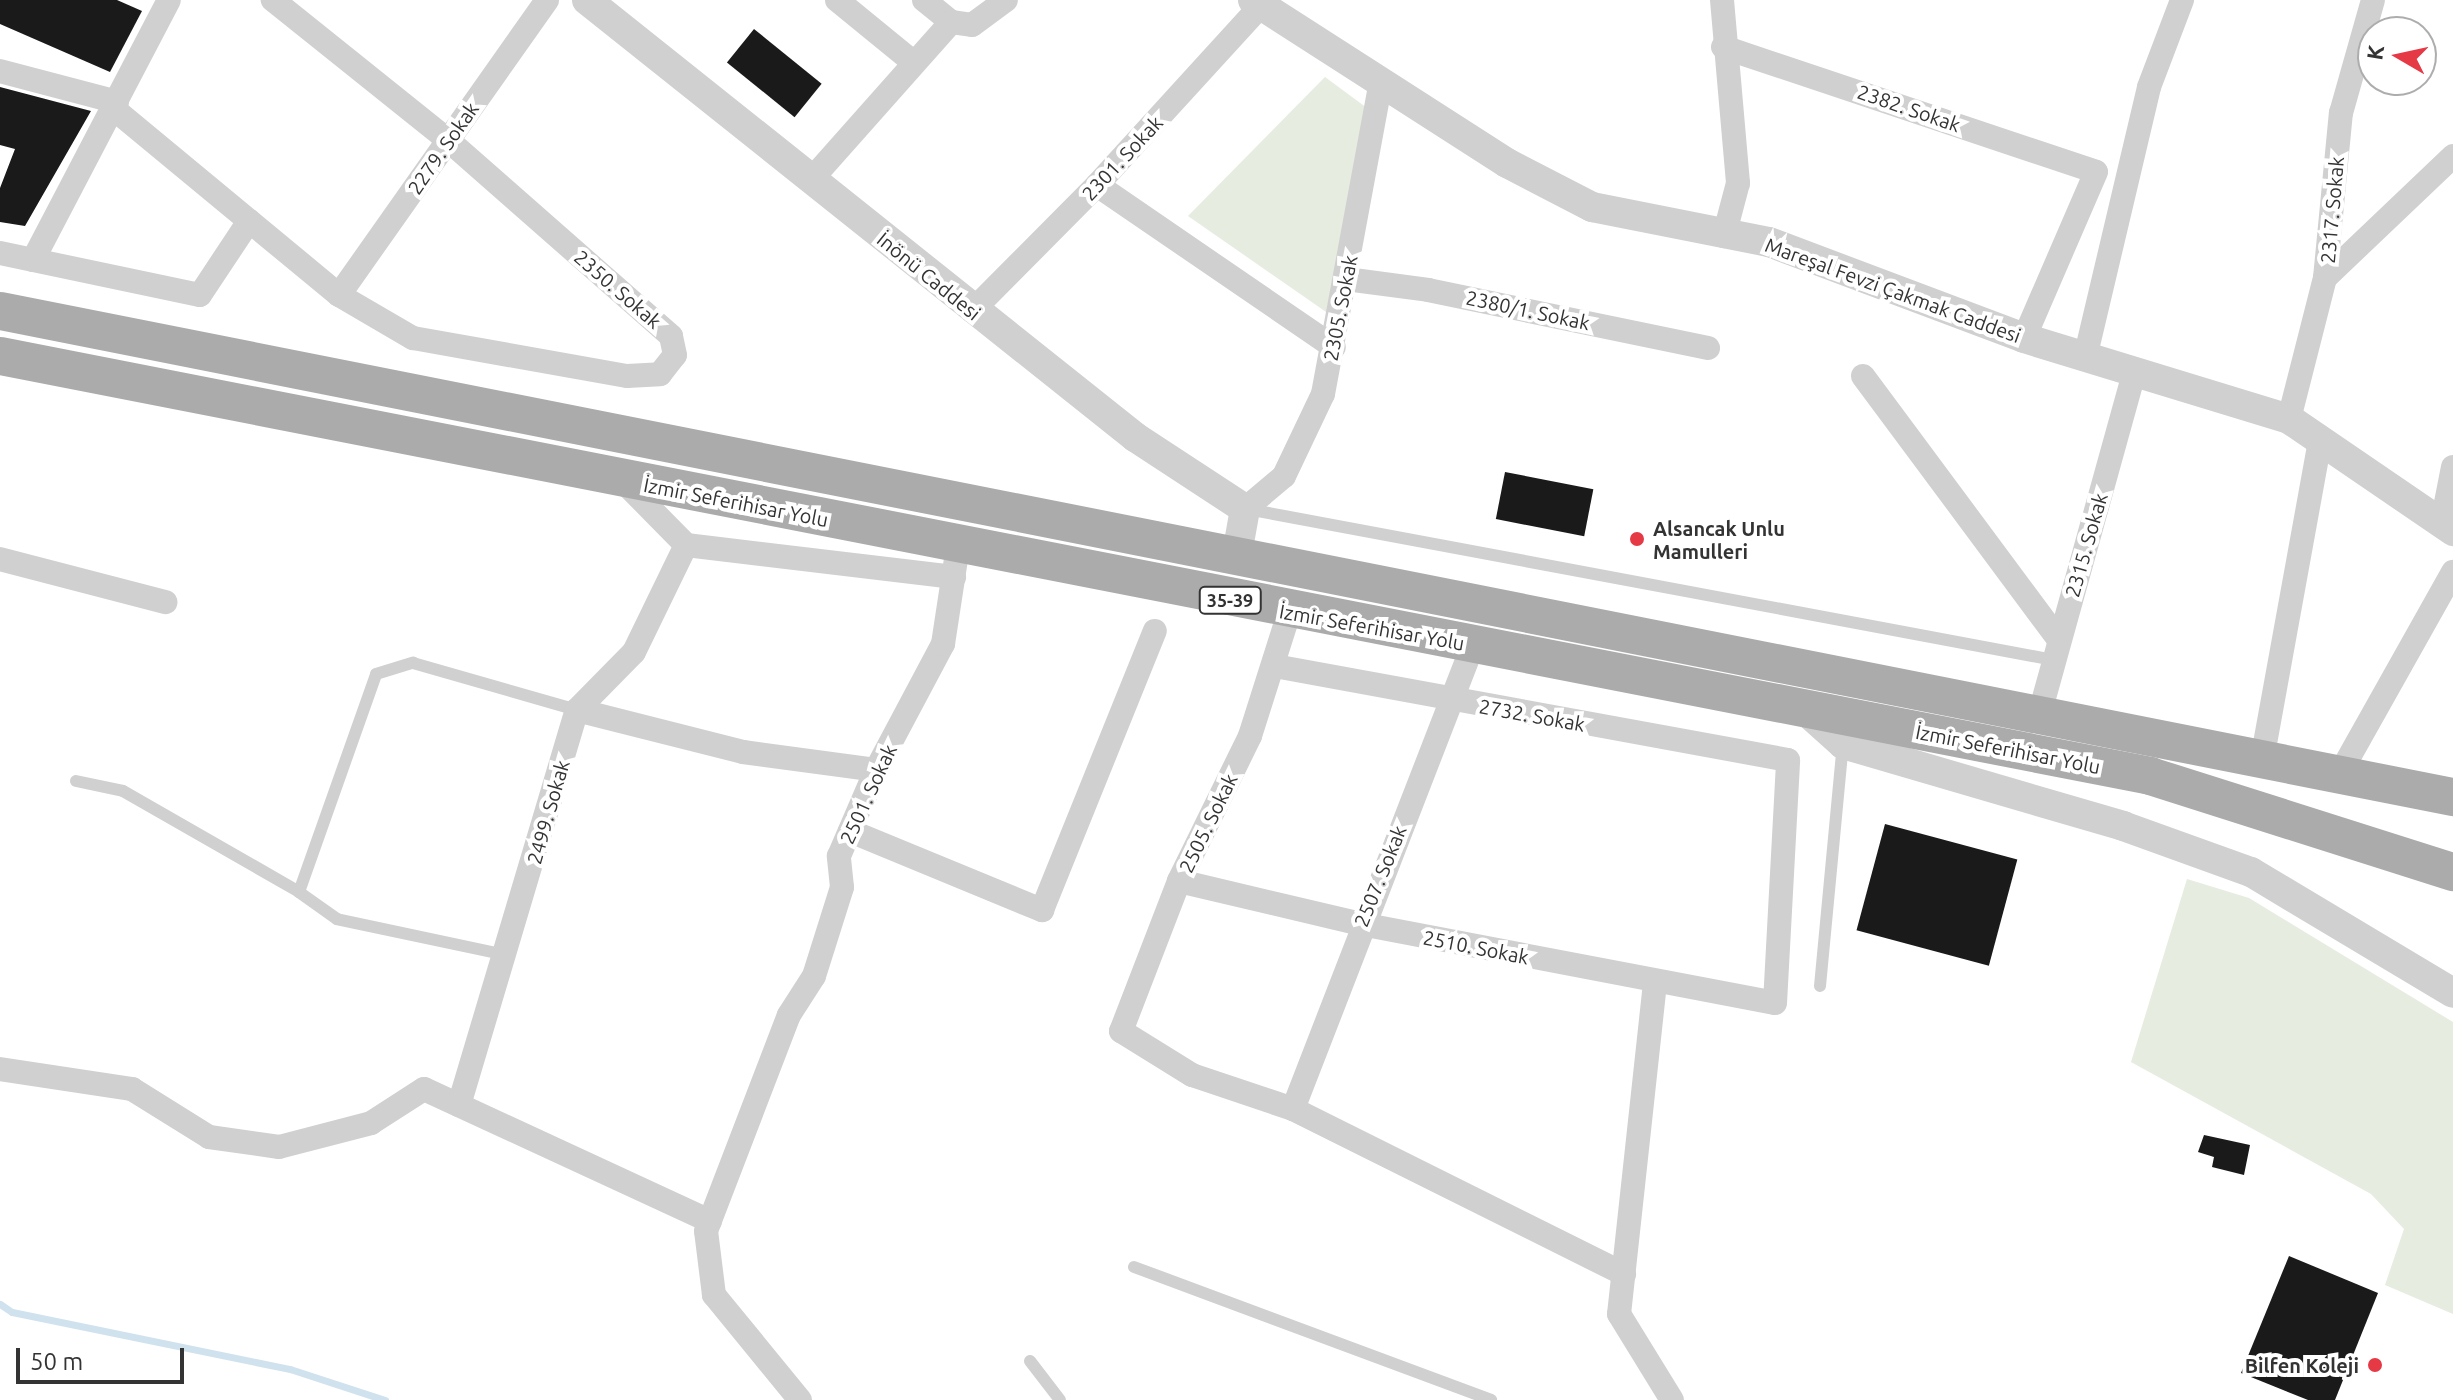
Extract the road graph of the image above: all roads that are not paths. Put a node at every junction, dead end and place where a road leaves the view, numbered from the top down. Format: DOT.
graph roads {
  1 [pos="169,0"];
  2 [pos="273,0"];
  3 [pos="547,0"];
  4 [pos="587,0"];
  5 [pos="837,0"];
  6 [pos="924,0"];
  7 [pos="1006,0"];
  8 [pos="1722,0"];
  9 [pos="2170,0"];
  10 [pos="2182,0"];
  11 [pos="2373,0"];
  12 [pos="1261,2"];
  13 [pos="951,22"];
  14 [pos="2170,31"];
  15 [pos="1723,47"];
  16 [pos="913,62"];
  17 [pos="0,71"];
  18 [pos="1381,82"];
  19 [pos="116,106"];
  20 [pos="449,141"];
  21 [pos="2453,156"];
  22 [pos="810,181"];
  23 [pos="1097,185"];
  24 [pos="249,221"];
  25 [pos="1724,236"];
  26 [pos="0,253"];
  27 [pos="33,260"];
  28 [pos="2325,278"];
  29 [pos="1346,279"];
  30 [pos="339,295"];
  31 [pos="0,311"];
  32 [pos="972,311"];
  33 [pos="2024,338"];
  34 [pos="1334,347"];
  35 [pos="1708,348"];
  36 [pos="0,356"];
  37 [pos="2085,358"];
  38 [pos="2134,374"];
  39 [pos="1863,376"];
  40 [pos="2289,419"];
  41 [pos="2320,440"];
  42 [pos="2453,467"];
  43 [pos="621,479"];
  44 [pos="1245,509"];
  45 [pos="2447,527"];
  46 [pos="686,545"];
  47 [pos="1237,554"];
  48 [pos="0,559"];
  49 [pos="956,561"];
  50 [pos="2453,572"];
  51 [pos="165,602"];
  52 [pos="1289,613"];
  53 [pos="1155,631"];
  54 [pos="1473,646"];
  55 [pos="2056,650"];
  56 [pos="1275,666"];
  57 [pos="1451,700"];
  58 [pos="1804,709"];
  59 [pos="577,710"];
  60 [pos="2039,716"];
  61 [pos="1843,744"];
  62 [pos="2262,760"];
  63 [pos="876,770"];
  64 [pos="2339,775"];
  65 [pos="76,781"];
  66 [pos="2453,797"];
  67 [pos="850,831"];
  68 [pos="2453,872"];
  69 [pos="1179,881"];
  70 [pos="299,892"];
  71 [pos="1361,924"];
  72 [pos="506,955"];
  73 [pos="1655,983"];
  74 [pos="1820,986"];
  75 [pos="2453,993"];
  76 [pos="1775,1003"];
  77 [pos="0,1069"];
  78 [pos="459,1105"];
  79 [pos="1293,1109"];
  80 [pos="710,1221"];
  81 [pos="1134,1267"];
  82 [pos="1624,1274"];
  83 [pos="1030,1361"];
  84 [pos="800,1400"];
  85 [pos="1060,1400"];
  86 [pos="1491,1400"];
  87 [pos="1672,1400"];
  1 -- 19 [label="street"];
  2 -- 20 [label="street, 2350. Sokak"];
  3 -- 20 [label="street, 2279. Sokak"];
  4 -- 22 [label="street, İnönü Caddesi"];
  5 -- 16 [label="street"];
  6 -- 13 [label="street"];
  7 -- 13 [label="street"];
  8 -- 15 [label="street"];
  9 -- 14 [label="street"];
  10 -- 14 [label="street"];
  11 -- 28 [label="street, 2317. Sokak"];
  12 -- 18 [label="street, Mareşal Fevzi Çakmak Caddesi"];
  12 -- 23 [label="street, 2301. Sokak"];
  13 -- 16 [label="street"];
  14 -- 37 [label="street"];
  15 -- 25 [label="street"];
  15 -- 33 [label="street, 2382. Sokak"];
  16 -- 22 [label="street"];
  17 -- 19 [label="street"];
  18 -- 25 [label="street, Mareşal Fevzi Çakmak Caddesi"];
  18 -- 29 [label="street, 2305. Sokak"];
  19 -- 24 [label="street"];
  19 -- 27 [label="street"];
  20 -- 30 [label="street, 2279. Sokak"];
  20 -- 30 [label="street, 2350. Sokak"];
  21 -- 28 [label="street"];
  22 -- 32 [label="street, İnönü Caddesi"];
  23 -- 32 [label="street, 2301. Sokak"];
  23 -- 34 [label="street"];
  24 -- 27 [label="street"];
  24 -- 30 [label="street"];
  25 -- 33 [label="street, Mareşal Fevzi Çakmak Caddesi"];
  26 -- 27 [label="street"];
  28 -- 40 [label="street, 2317. Sokak"];
  29 -- 34 [label="street, 2305. Sokak"];
  29 -- 35 [label="street, 2380/1. Sokak"];
  31 -- 47 [label="main road, İzmir Seferihisar Yolu / 35-39"];
  32 -- 44 [label="street, İnönü Caddesi"];
  33 -- 37 [label="street, Mareşal Fevzi Çakmak Caddesi"];
  34 -- 44 [label="street, 2305. Sokak"];
  36 -- 43 [label="main road, İzmir Seferihisar Yolu / 35-39"];
  37 -- 38 [label="street, Mareşal Fevzi Çakmak Caddesi"];
  38 -- 40 [label="street, Mareşal Fevzi Çakmak Caddesi"];
  38 -- 55 [label="street, 2315. Sokak"];
  39 -- 55 [label="street"];
  40 -- 41 [label="street, Mareşal Fevzi Çakmak Caddesi"];
  41 -- 45 [label="street, Mareşal Fevzi Çakmak Caddesi"];
  41 -- 62 [label="street"];
  42 -- 45 [label="street"];
  43 -- 46 [label="street"];
  43 -- 49 [label="main road, İzmir Seferihisar Yolu / 35-39"];
  44 -- 47 [label="street"];
  44 -- 55 [label="lane"];
  46 -- 49 [label="street"];
  46 -- 59 [label="street, 2499. Sokak"];
  47 -- 60 [label="main road, İzmir Seferihisar Yolu / 35-39"];
  48 -- 51 [label="street"];
  49 -- 52 [label="main road, İzmir Seferihisar Yolu / 35-39"];
  49 -- 63 [label="street, 2501. Sokak"];
  50 -- 64 [label="street"];
  52 -- 54 [label="main road, İzmir Seferihisar Yolu / 35-39"];
  52 -- 56 [label="street, 2505. Sokak"];
  53 -- 67 [label="street"];
  54 -- 57 [label="street, 2507. Sokak"];
  54 -- 58 [label="main road, İzmir Seferihisar Yolu / 35-39"];
  55 -- 60 [label="street, 2315. Sokak"];
  56 -- 57 [label="street, 2732. Sokak"];
  56 -- 69 [label="street, 2505. Sokak"];
  57 -- 71 [label="street, 2507. Sokak"];
  57 -- 76 [label="street, 2732. Sokak"];
  58 -- 61 [label="street"];
  58 -- 68 [label="main road, İzmir Seferihisar Yolu / 35-39"];
  59 -- 63 [label="street"];
  59 -- 70 [label="lane"];
  59 -- 72 [label="street, 2499. Sokak"];
  60 -- 62 [label="main road, İzmir Seferihisar Yolu / 35-39"];
  61 -- 74 [label="lane"];
  61 -- 75 [label="street"];
  62 -- 64 [label="main road, İzmir Seferihisar Yolu / 35-39"];
  63 -- 67 [label="street, 2501. Sokak"];
  64 -- 66 [label="main road, İzmir Seferihisar Yolu / 35-39"];
  65 -- 70 [label="lane"];
  67 -- 80 [label="street, 2501. Sokak"];
  69 -- 71 [label="street, 2510. Sokak"];
  69 -- 79 [label="street, 2505. Sokak"];
  70 -- 72 [label="lane"];
  71 -- 73 [label="street, 2510. Sokak"];
  71 -- 79 [label="street, 2507. Sokak"];
  72 -- 78 [label="street, 2499. Sokak"];
  73 -- 76 [label="street, 2510. Sokak"];
  73 -- 82 [label="street"];
  77 -- 78 [label="street"];
  78 -- 80 [label="street"];
  79 -- 82 [label="street"];
  80 -- 84 [label="street"];
  81 -- 86 [label="lane"];
  82 -- 87 [label="street"];
  83 -- 85 [label="lane"];
}
